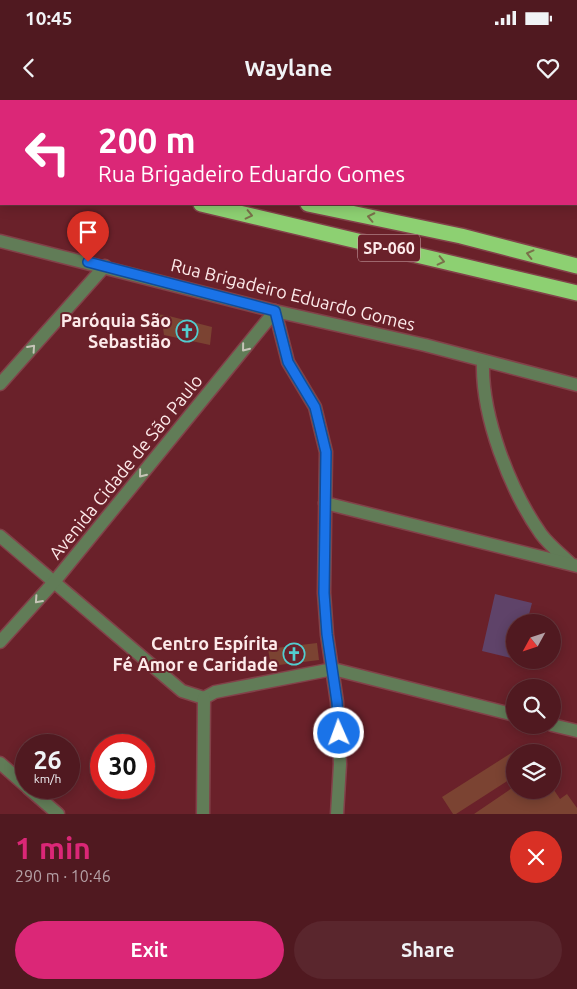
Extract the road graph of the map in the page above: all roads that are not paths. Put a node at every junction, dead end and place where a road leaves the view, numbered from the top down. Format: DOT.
graph roads {
  1 [pos="205,205"];
  2 [pos="313,205"];
  3 [pos="0,240"];
  4 [pos="105,266"];
  5 [pos="577,266"];
  6 [pos="577,293"];
  7 [pos="275,311"];
  8 [pos="483,361"];
  9 [pos="0,384"];
  10 [pos="577,385"];
  11 [pos="325,502"];
  12 [pos="0,536"];
  13 [pos="575,566"];
  14 [pos="54,582"];
  15 [pos="0,642"];
  16 [pos="333,669"];
  17 [pos="204,698"];
  18 [pos="506,713"];
  19 [pos="561,727"];
  20 [pos="577,731"];
  21 [pos="0,763"];
  22 [pos="15,776"];
  23 [pos="41,799"];
  24 [pos="58,814"];
  25 [pos="203,814"];
  26 [pos="337,814"];
  1 -- 6 [label="highway, SP-060, one-way"];
  5 -- 2 [label="highway, SP-060, one-way"];
  3 -- 4 [label="street, Rua Brigadeiro Eduardo Gomes"];
  4 -- 7 [label="street, Rua Brigadeiro Eduardo Gomes"];
  9 -- 4 [label="street, one-way"];
  7 -- 8 [label="street, Rua Brigadeiro Eduardo Gomes"];
  7 -- 11 [label="street"];
  7 -- 14 [label="street, Avenida Cidade de São Paulo, one-way"];
  8 -- 10 [label="street, Rua Brigadeiro Eduardo Gomes"];
  8 -- 13 [label="street"];
  11 -- 13 [label="street"];
  11 -- 16 [label="street"];
  12 -- 14 [label="street"];
  14 -- 15 [label="street, Avenida Cidade de São Paulo, one-way"];
  14 -- 17 [label="street"];
  16 -- 17 [label="street"];
  16 -- 18 [label="street"];
  16 -- 26 [label="street"];
  17 -- 25 [label="street"];
  19 -- 20 [label="street"];
  21 -- 22 [label="street"];
  23 -- 24 [label="street"];
}
